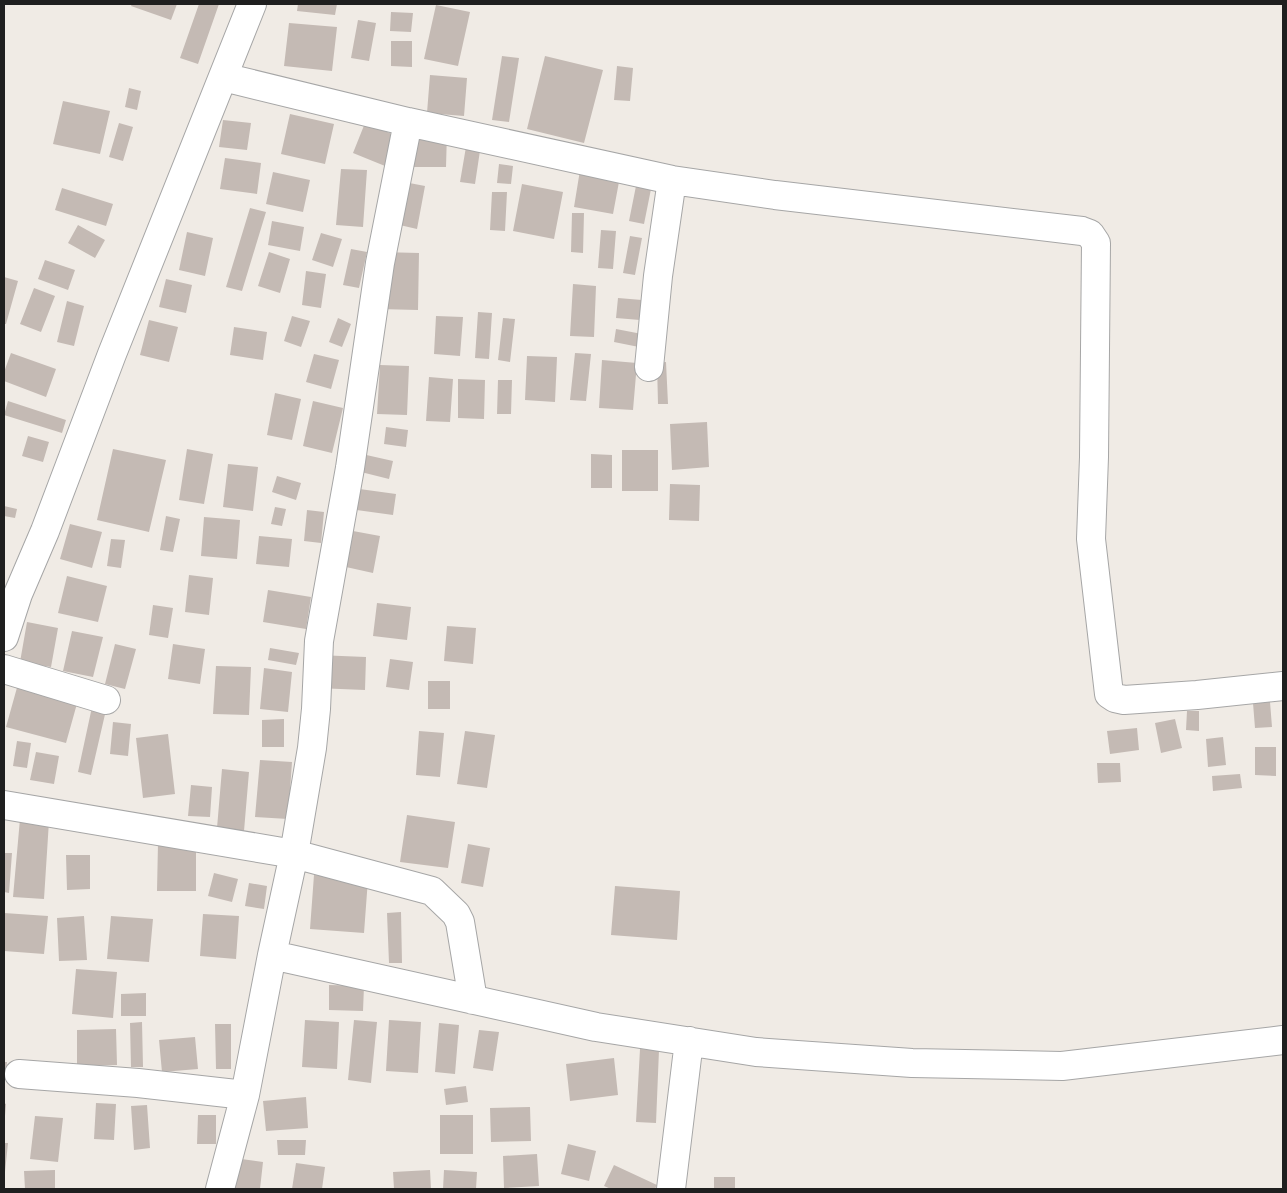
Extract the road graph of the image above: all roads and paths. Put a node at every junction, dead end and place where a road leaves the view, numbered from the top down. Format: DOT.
graph roads {
  1 [pos="252,4"];
  2 [pos="223,77"];
  3 [pos="408,122"];
  4 [pos="672,180"];
  5 [pos="649,367"];
  6 [pos="4,637"];
  7 [pos="4,669"];
  8 [pos="1283,686"];
  9 [pos="106,700"];
  10 [pos="4,805"];
  11 [pos="294,854"];
  12 [pos="272,955"];
  13 [pos="473,1000"];
  14 [pos="689,1040"];
  15 [pos="1283,1040"];
  16 [pos="19,1074"];
  17 [pos="245,1095"];
  18 [pos="220,1189"];
  19 [pos="671,1189"];
  1 -- 2 [label="street"];
  2 -- 3 [label="street"];
  2 -- 6 [label="street"];
  3 -- 4 [label="street"];
  3 -- 11 [label="street"];
  4 -- 5 [label="street"];
  4 -- 8 [label="street"];
  7 -- 9 [label="street"];
  10 -- 11 [label="street"];
  11 -- 12 [label="street"];
  11 -- 13 [label="street"];
  12 -- 13 [label="street"];
  12 -- 17 [label="street"];
  13 -- 14 [label="street"];
  14 -- 15 [label="street"];
  14 -- 19 [label="street"];
  16 -- 17 [label="street"];
  17 -- 18 [label="street"];
}
